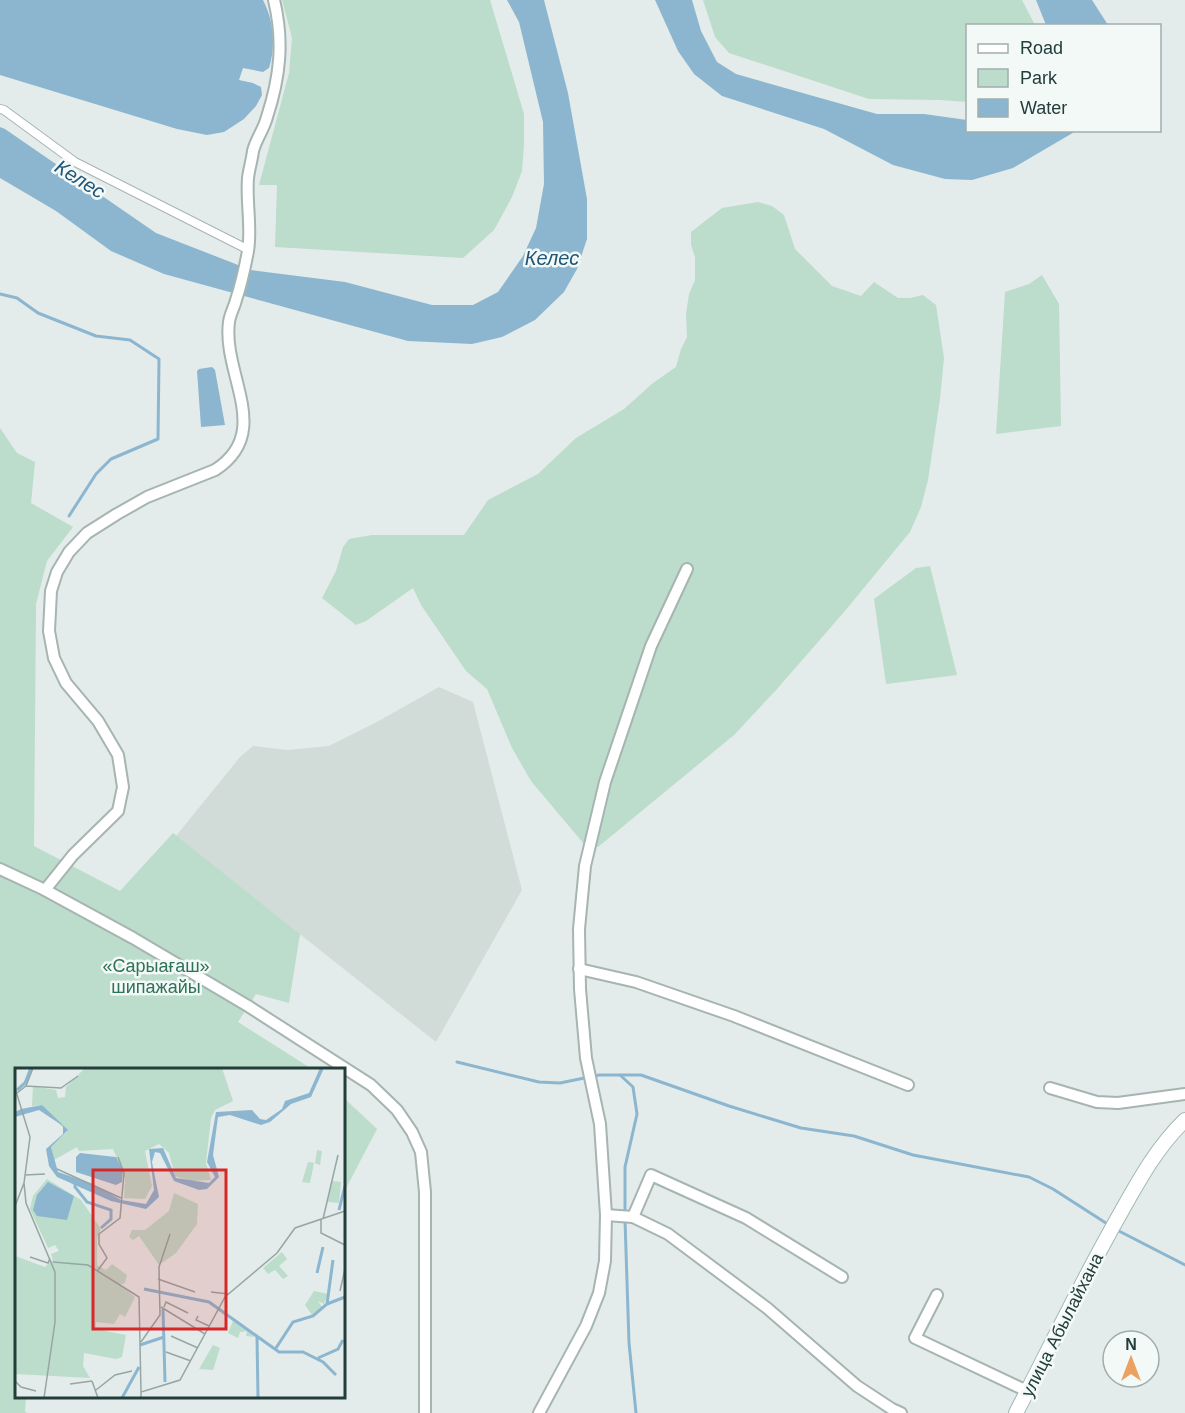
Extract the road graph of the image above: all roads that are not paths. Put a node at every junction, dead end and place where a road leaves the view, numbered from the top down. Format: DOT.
graph roads {
  1 [pos="274,0"];
  2 [pos="0,109"];
  3 [pos="249,250"];
  4 [pos="687,569"];
  5 [pos="0,869"];
  6 [pos="45,890"];
  7 [pos="579,969"];
  8 [pos="908,1085"];
  9 [pos="1050,1088"];
  10 [pos="1185,1094"];
  11 [pos="1185,1120"];
  12 [pos="606,1215"];
  13 [pos="633,1217"];
  14 [pos="842,1277"];
  15 [pos="937,1295"];
  16 [pos="1027,1391"];
  17 [pos="425,1413"];
  18 [pos="538,1413"];
  19 [pos="901,1413"];
  20 [pos="1016,1413"];
  1 -- 3 [label="street"];
  2 -- 3 [label="street"];
  3 -- 6 [label="street"];
  4 -- 7 [label="street"];
  5 -- 6 [label="street"];
  6 -- 17 [label="street"];
  7 -- 8 [label="street"];
  7 -- 12 [label="street"];
  9 -- 10 [label="street"];
  11 -- 16 [label="main road, улица Абылайхана"];
  12 -- 13 [label="street"];
  12 -- 18 [label="street"];
  13 -- 14 [label="street"];
  13 -- 19 [label="street"];
  15 -- 16 [label="street"];
  16 -- 20 [label="main road, улица Абылайхана"];
}
